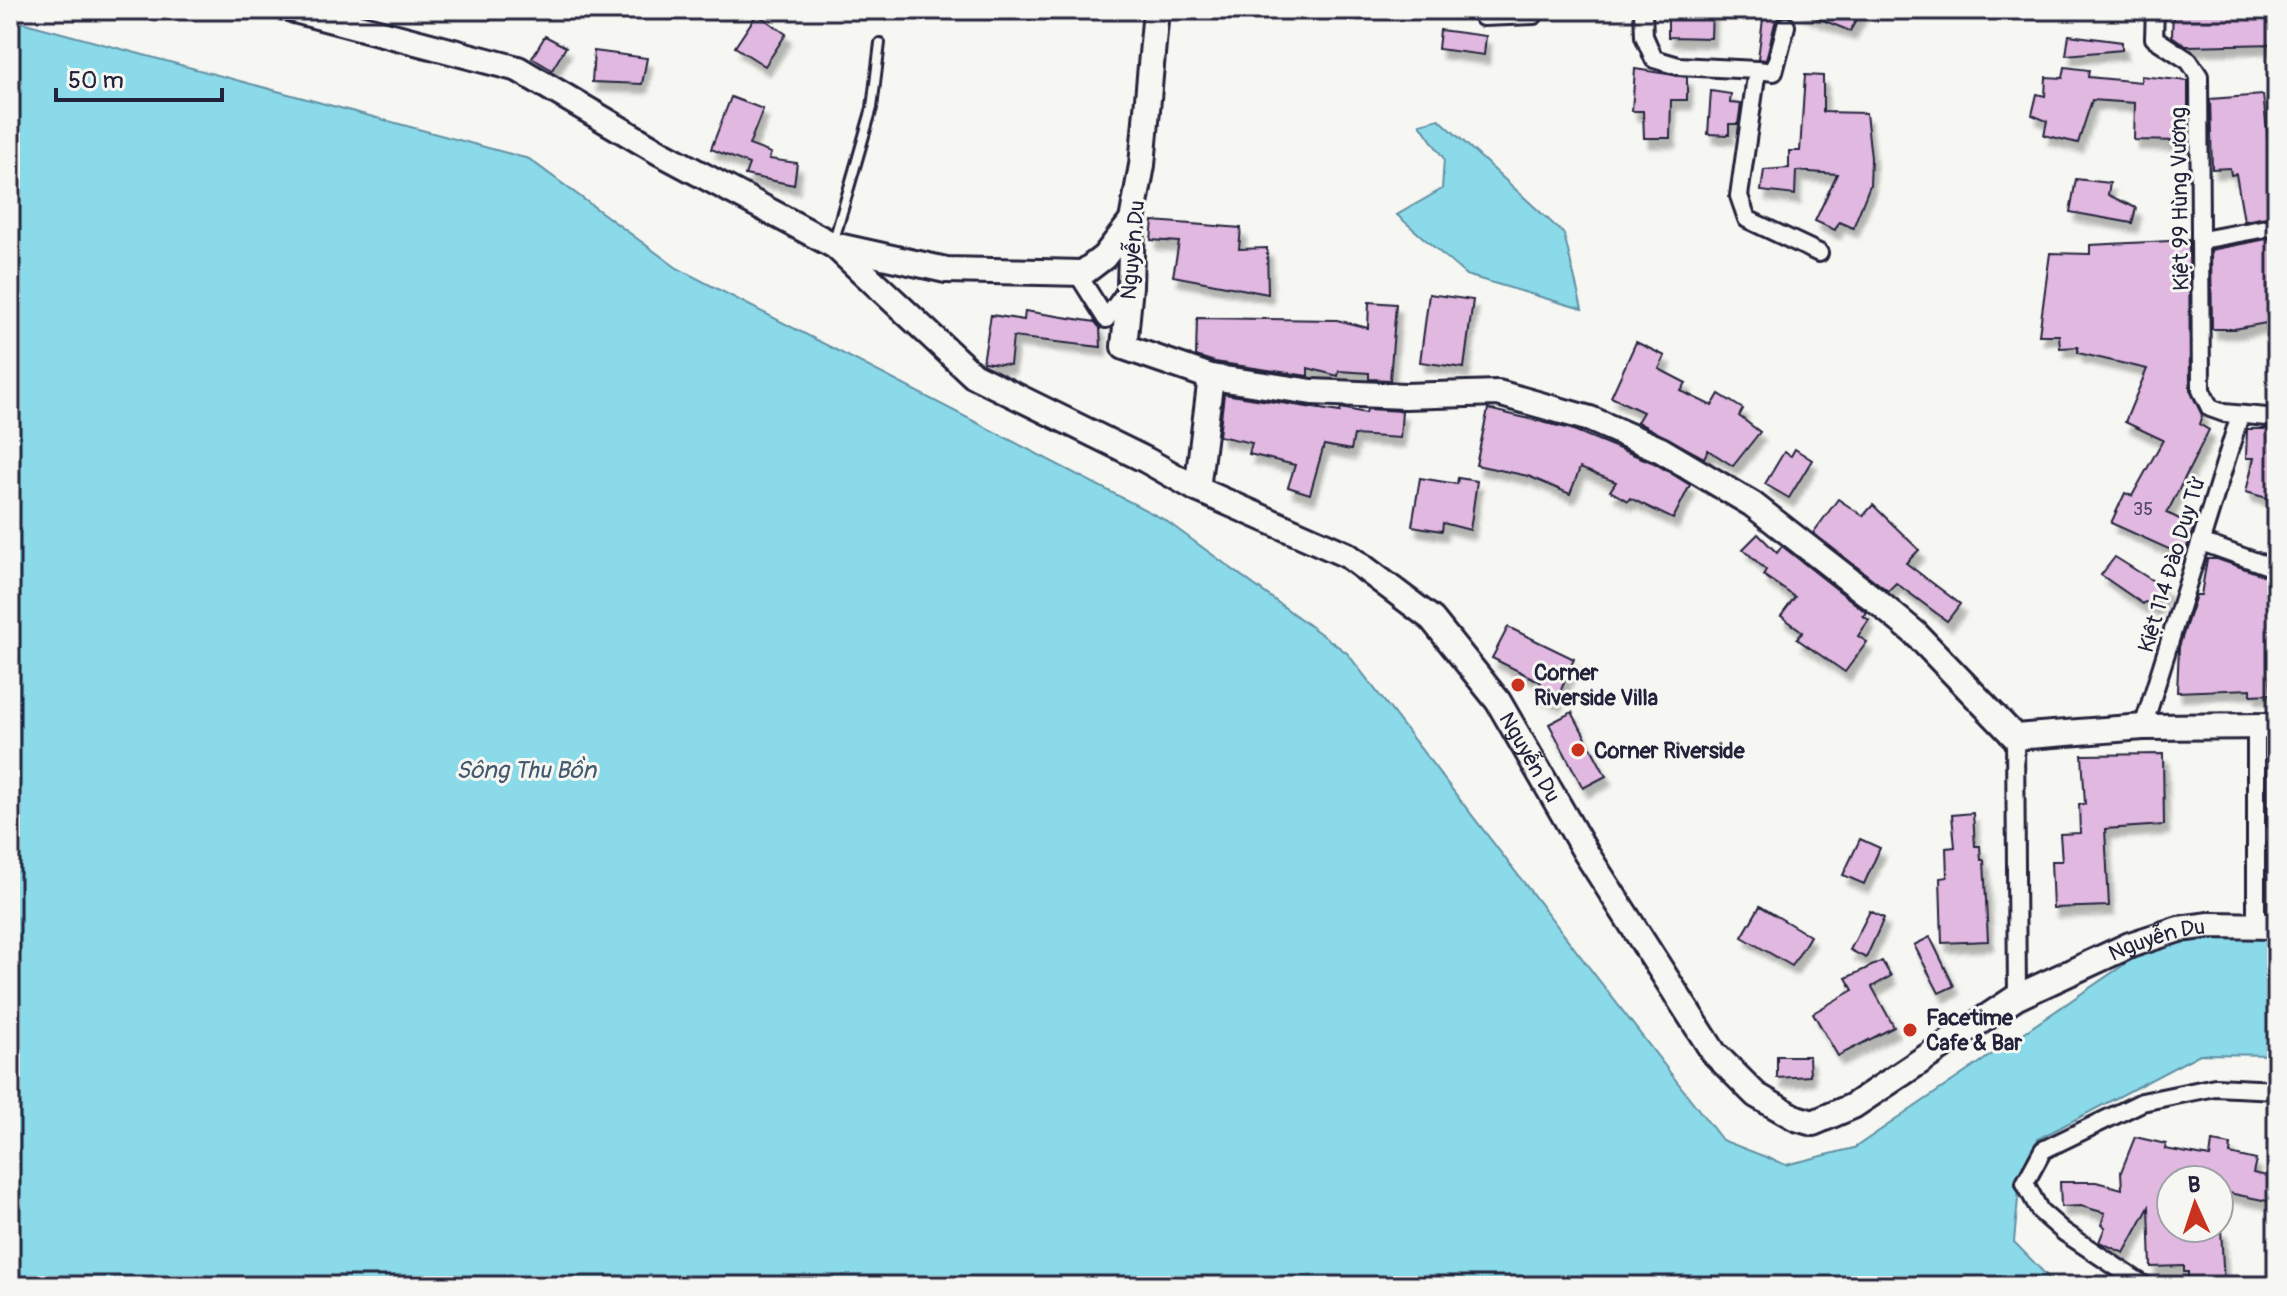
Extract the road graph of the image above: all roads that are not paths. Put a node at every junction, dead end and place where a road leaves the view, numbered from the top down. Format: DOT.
graph roads {
  1 [pos="294,10"];
  2 [pos="1156,10"];
  3 [pos="1483,10"];
  4 [pos="1643,10"];
  5 [pos="2155,10"];
  6 [pos="324,13"];
  7 [pos="1534,15"];
  8 [pos="1786,26"];
  9 [pos="880,43"];
  10 [pos="1757,70"];
  11 [pos="1132,221"];
  12 [pos="2277,226"];
  13 [pos="2202,240"];
  14 [pos="833,245"];
  15 [pos="1819,253"];
  16 [pos="1077,273"];
  17 [pos="1130,286"];
  18 [pos="1211,377"];
  19 [pos="2240,415"];
  20 [pos="2277,418"];
  21 [pos="1197,489"];
  22 [pos="2201,542"];
  23 [pos="2277,569"];
  24 [pos="2267,726"];
  25 [pos="2143,727"];
  26 [pos="2015,737"];
  27 [pos="2267,926"];
  28 [pos="2017,997"];
  29 [pos="2277,1090"];
  30 [pos="2145,1286"];
  1 -- 6 [label="street"];
  2 -- 11 [label="street, Nguyễn Du"];
  3 -- 7 [label="street"];
  4 -- 10 [label="street"];
  5 -- 13 [label="street, Kiệt 99 Hùng Vương"];
  6 -- 14 [label="street"];
  8 -- 10 [label="street"];
  9 -- 14 [label="lane"];
  10 -- 15 [label="street"];
  11 -- 16 [label="street"];
  11 -- 17 [label="street, Nguyễn Du"];
  12 -- 13 [label="street"];
  13 -- 19 [label="street, Kiệt 99 Hùng Vương"];
  14 -- 16 [label="street"];
  14 -- 21 [label="street, Nguyễn Du"];
  16 -- 17 [label="street"];
  17 -- 18 [label="street, Nguyễn Du"];
  18 -- 21 [label="street"];
  18 -- 26 [label="street"];
  19 -- 20 [label="street"];
  19 -- 22 [label="street, Kiệt 114 Đào Duy Từ"];
  21 -- 28 [label="street, Nguyễn Du"];
  22 -- 23 [label="street"];
  22 -- 25 [label="street, Kiệt 114 Đào Duy Từ"];
  24 -- 25 [label="street"];
  24 -- 27 [label="street"];
  25 -- 26 [label="street"];
  26 -- 28 [label="street"];
  27 -- 28 [label="street, Nguyễn Du"];
  29 -- 30 [label="street"];
}
